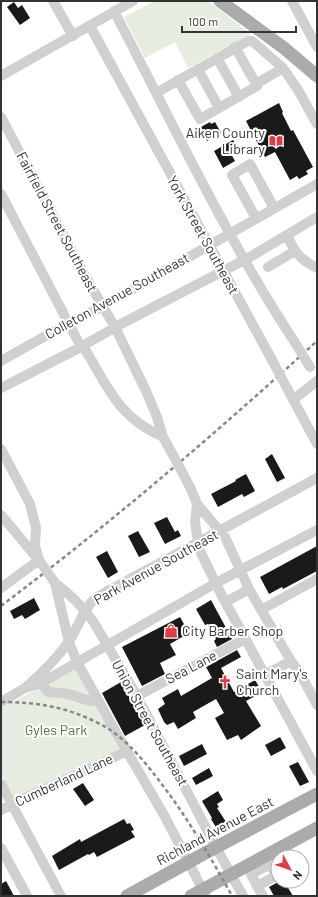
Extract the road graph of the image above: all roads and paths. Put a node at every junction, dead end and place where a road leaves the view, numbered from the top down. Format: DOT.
graph roads {
  1 [pos="53,1"];
  2 [pos="133,1"];
  3 [pos="220,1"];
  4 [pos="292,1"];
  5 [pos="114,11"];
  6 [pos="90,26"];
  7 [pos="73,36"];
  8 [pos="236,47"];
  9 [pos="317,47"];
  10 [pos="217,58"];
  11 [pos="282,68"];
  12 [pos="198,69"];
  13 [pos="1,76"];
  14 [pos="317,76"];
  15 [pos="178,80"];
  16 [pos="256,84"];
  17 [pos="156,93"];
  18 [pos="239,97"];
  19 [pos="219,108"];
  20 [pos="1,117"];
  21 [pos="317,124"];
  22 [pos="317,184"];
  23 [pos="1,194"];
  24 [pos="274,208"];
  25 [pos="317,217"];
  26 [pos="256,218"];
  27 [pos="230,233"];
  28 [pos="287,235"];
  29 [pos="209,246"];
  30 [pos="295,251"];
  31 [pos="245,259"];
  32 [pos="268,267"];
  33 [pos="317,268"];
  34 [pos="223,271"];
  35 [pos="103,306"];
  36 [pos="69,324"];
  37 [pos="115,327"];
  38 [pos="82,346"];
  39 [pos="1,361"];
  40 [pos="317,381"];
  41 [pos="1,388"];
  42 [pos="294,400"];
  43 [pos="165,441"];
  44 [pos="317,444"];
  45 [pos="1,449"];
  46 [pos="317,478"];
  47 [pos="197,504"];
  48 [pos="1,515"];
  49 [pos="317,530"];
  50 [pos="220,531"];
  51 [pos="198,543"];
  52 [pos="39,560"];
  53 [pos="240,570"];
  54 [pos="317,579"];
  55 [pos="55,583"];
  56 [pos="216,583"];
  57 [pos="1,588"];
  58 [pos="249,589"];
  59 [pos="226,602"];
  60 [pos="86,610"];
  61 [pos="261,610"];
  62 [pos="245,639"];
  63 [pos="69,642"];
  64 [pos="107,645"];
  65 [pos="291,661"];
  66 [pos="77,662"];
  67 [pos="265,675"];
  68 [pos="41,683"];
  69 [pos="25,688"];
  70 [pos="137,696"];
  71 [pos="98,701"];
  72 [pos="1,702"];
  73 [pos="317,705"];
  74 [pos="126,751"];
  75 [pos="317,771"];
  76 [pos="1,784"];
  77 [pos="317,794"];
  78 [pos="12,804"];
  79 [pos="1,810"];
  80 [pos="317,828"];
  81 [pos="216,847"];
  82 [pos="1,848"];
  83 [pos="269,859"];
  84 [pos="189,862"];
  85 [pos="249,870"];
  86 [pos="231,874"];
  87 [pos="205,893"];
  88 [pos="260,893"];
  89 [pos="27,896"];
  90 [pos="61,896"];
  91 [pos="128,896"];
  92 [pos="191,896"];
  93 [pos="243,896"];
  1 -- 7 [label="street"];
  2 -- 5 [label="street"];
  3 -- 14 [label="main road"];
  4 -- 9 [label="street"];
  5 -- 6 [label="street"];
  5 -- 17 [label="street, York Street Southeast"];
  6 -- 7 [label="street"];
  6 -- 29 [label="street, York Street Southeast"];
  7 -- 13 [label="street"];
  8 -- 10 [label="street"];
  8 -- 11 [label="street"];
  8 -- 16 [label="street"];
  10 -- 12 [label="street"];
  10 -- 18 [label="street"];
  11 -- 16 [label="street"];
  11 -- 21 [label="street"];
  12 -- 15 [label="street"];
  12 -- 19 [label="street"];
  15 -- 17 [label="street"];
  15 -- 19 [label="street"];
  16 -- 18 [label="street"];
  17 -- 27 [label="street, York Street Southeast"];
  18 -- 19 [label="street"];
  20 -- 35 [label="street, Fairfield Street Southeast"];
  22 -- 24 [label="street, Colleton Avenue Southeast"];
  23 -- 36 [label="street"];
  24 -- 26 [label="street, Colleton Avenue Southeast"];
  24 -- 26 [label="street"];
  25 -- 28 [label="street, Colleton Avenue Southeast"];
  26 -- 27 [label="street, Colleton Avenue Southeast"];
  27 -- 29 [label="street, Colleton Avenue Southeast"];
  27 -- 31 [label="street, York Street Southeast"];
  28 -- 30 [label="street"];
  28 -- 31 [label="street, Colleton Avenue Southeast"];
  29 -- 34 [label="street, York Street Southeast"];
  29 -- 35 [label="street, Colleton Avenue Southeast"];
  30 -- 32 [label="street"];
  30 -- 33 [label="street"];
  31 -- 34 [label="street, Colleton Avenue Southeast"];
  31 -- 40 [label="street, York Street Southeast, bridge"];
  34 -- 37 [label="street, Colleton Avenue Southeast"];
  34 -- 42 [label="street, York Street Southeast, bridge"];
  35 -- 36 [label="street, Colleton Avenue Southeast"];
  35 -- 37 [label="street, Fairfield Street Southeast"];
  36 -- 38 [label="street"];
  36 -- 39 [label="street, Colleton Avenue Southeast"];
  37 -- 38 [label="street, Colleton Avenue Southeast"];
  37 -- 43 [label="street, Fairfield Street Southeast"];
  38 -- 41 [label="street, Colleton Avenue Southeast"];
  38 -- 43 [label="street"];
  40 -- 42 [label="street"];
  42 -- 44 [label="street, York Street Southeast"];
  43 -- 47 [label="street, Fairfield Street Southeast, bridge"];
  45 -- 52 [label="street, Union Street Southeast"];
  46 -- 50 [label="street, Park Avenue Southeast"];
  47 -- 50 [label="street, Fairfield Street Southeast"];
  47 -- 51 [label="street, Fairfield Street Southeast"];
  48 -- 52 [label="street, Union Street Southeast"];
  49 -- 53 [label="street, Park Avenue Southeast"];
  50 -- 51 [label="street, Park Avenue Southeast"];
  50 -- 53 [label="street, Fairfield Street Southeast"];
  51 -- 56 [label="street, Fairfield Street Southeast"];
  51 -- 60 [label="street, Park Avenue Southeast"];
  52 -- 55 [label="street, Union Street Southeast, bridge"];
  52 -- 57 [label="street"];
  53 -- 56 [label="street, Park Avenue Southeast"];
  53 -- 58 [label="street, Fairfield Street Southeast"];
  54 -- 61 [label="street"];
  55 -- 60 [label="street, Union Street Southeast"];
  55 -- 63 [label="street, Union Street Southeast"];
  56 -- 59 [label="street, Fairfield Street Southeast"];
  56 -- 64 [label="street, Park Avenue Southeast"];
  58 -- 59 [label="street"];
  58 -- 61 [label="street, Fairfield Street Southeast"];
  59 -- 62 [label="street, Fairfield Street Southeast"];
  60 -- 63 [label="street, Park Avenue Southeast"];
  60 -- 64 [label="street, Union Street Southeast"];
  61 -- 65 [label="street, Fairfield Street Southeast"];
  62 -- 67 [label="street, Fairfield Street Southeast"];
  62 -- 70 [label="street, Sea Lane"];
  63 -- 66 [label="street, Union Street Southeast"];
  63 -- 69 [label="street, Park Avenue Southeast"];
  64 -- 66 [label="street, Park Avenue Southeast"];
  64 -- 70 [label="street, Union Street Southeast"];
  65 -- 67 [label="street"];
  65 -- 73 [label="street, Fairfield Street Southeast"];
  66 -- 68 [label="street, Park Avenue Southeast"];
  66 -- 71 [label="street, Union Street Southeast"];
  67 -- 75 [label="street, Fairfield Street Southeast"];
  68 -- 69 [label="street, Park Avenue Southeast"];
  68 -- 71 [label="street"];
  69 -- 72 [label="street, Park Avenue Southeast"];
  70 -- 81 [label="street, Union Street Southeast"];
  71 -- 74 [label="street, Union Street Southeast"];
  74 -- 78 [label="street, Cumberland Lane"];
  74 -- 84 [label="street, Union Street Southeast"];
  76 -- 78 [label="street"];
  77 -- 81 [label="main road, Richland Avenue East"];
  78 -- 79 [label="street, Cumberland Lane"];
  78 -- 90 [label="street"];
  80 -- 83 [label="main road"];
  81 -- 84 [label="main road, Richland Avenue East"];
  81 -- 86 [label="street, Union Street Southeast"];
  82 -- 89 [label="street"];
  83 -- 85 [label="main road"];
  83 -- 88 [label="street"];
  84 -- 87 [label="street, Union Street Southeast"];
  84 -- 91 [label="main road, Richland Avenue East"];
  85 -- 86 [label="main road"];
  85 -- 88 [label="street"];
  86 -- 87 [label="main road"];
  86 -- 93 [label="street, Union Street Southeast"];
  87 -- 92 [label="main road"];
}
